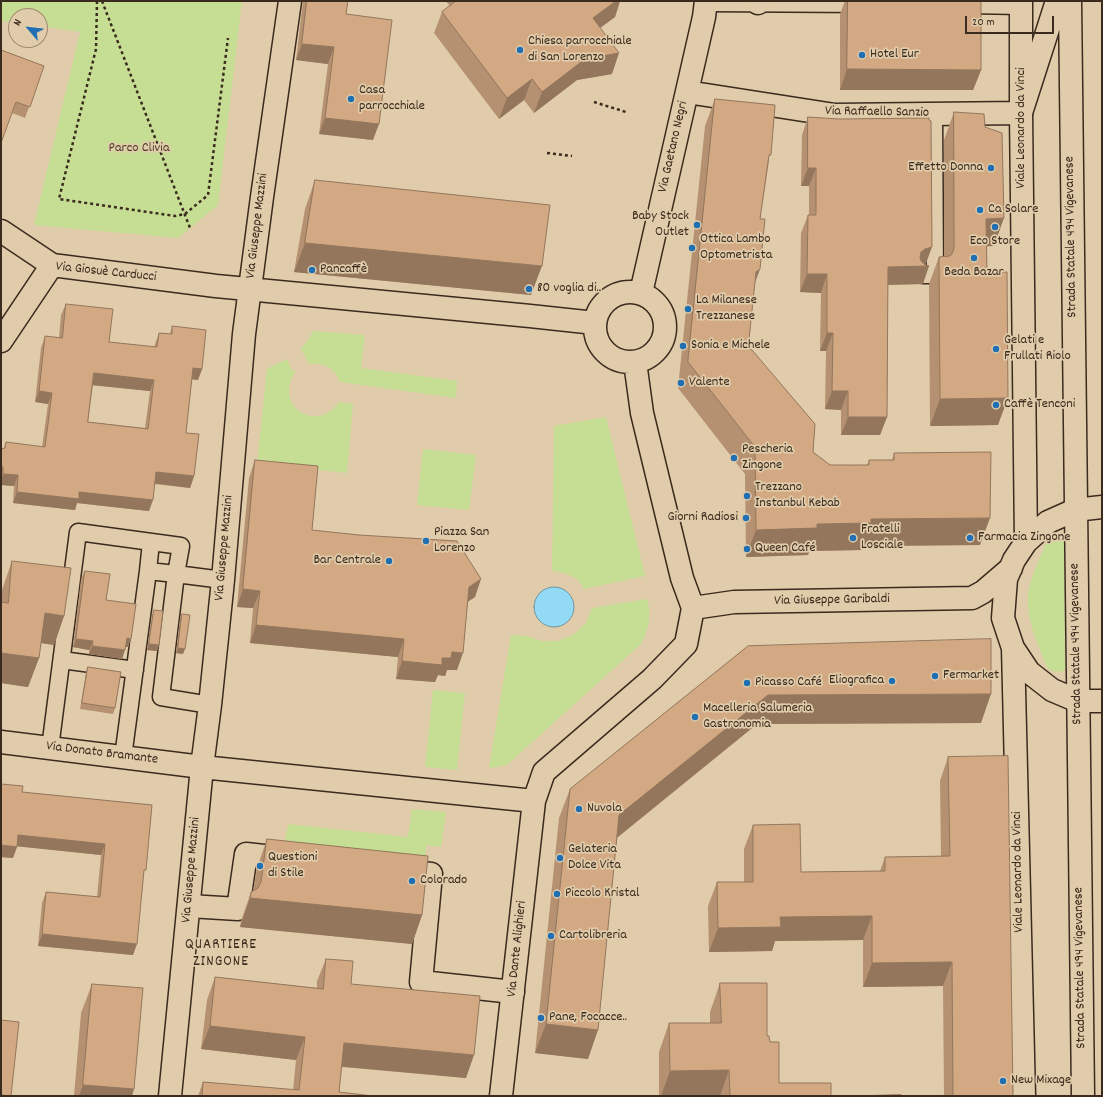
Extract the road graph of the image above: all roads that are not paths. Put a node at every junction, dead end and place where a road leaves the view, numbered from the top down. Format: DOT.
graph roads {
  1 [pos="290,1"];
  2 [pos="1057,1"];
  3 [pos="1070,1"];
  4 [pos="706,2"];
  5 [pos="758,2"];
  6 [pos="822,3"];
  7 [pos="1021,4"];
  8 [pos="884,5"];
  9 [pos="968,5"];
  10 [pos="687,92"];
  11 [pos="934,114"];
  12 [pos="1021,114"];
  13 [pos="1,231"];
  14 [pos="52,265"];
  15 [pos="923,275"];
  16 [pos="250,288"];
  17 [pos="641,293"];
  18 [pos="595,323"];
  19 [pos="1,341"];
  20 [pos="635,362"];
  21 [pos="1102,507"];
  22 [pos="1076,510"];
  23 [pos="151,542"];
  24 [pos="1026,542"];
  25 [pos="1011,568"];
  26 [pos="148,571"];
  27 [pos="176,574"];
  28 [pos="223,580"];
  29 [pos="972,598"];
  30 [pos="693,608"];
  31 [pos="1003,618"];
  32 [pos="1013,648"];
  33 [pos="62,660"];
  34 [pos="135,670"];
  35 [pos="1078,700"];
  36 [pos="1102,701"];
  37 [pos="210,705"];
  38 [pos="1,742"];
  39 [pos="50,748"];
  40 [pos="123,757"];
  41 [pos="202,767"];
  42 [pos="534,801"];
  43 [pos="308,860"];
  44 [pos="377,868"];
  45 [pos="189,906"];
  46 [pos="513,992"];
  47 [pos="170,1096"];
  48 [pos="501,1096"];
  49 [pos="1024,1096"];
  50 [pos="1083,1096"];
  1 -- 16 [label="street, Via Giuseppe Mazzini"];
  2 -- 12 [label="street"];
  3 -- 22 [label="street, Strada Statale 494 Vigevanese"];
  4 -- 5 [label="lane"];
  4 -- 10 [label="street, Via Gaetano Negri"];
  5 -- 6 [label="lane"];
  6 -- 8 [label="lane"];
  7 -- 9 [label="lane"];
  7 -- 12 [label="street, Viale Leonardo da Vinci"];
  10 -- 11 [label="street, Via Raffaello Sanzio"];
  10 -- 17 [label="street, Via Gaetano Negri"];
  11 -- 12 [label="street, Via Raffaello Sanzio"];
  11 -- 15 [label="lane"];
  12 -- 24 [label="street, Viale Leonardo da Vinci"];
  13 -- 14 [label="street"];
  14 -- 16 [label="street, Via Giosuè Carducci"];
  14 -- 19 [label="street, Via Giosuè Carducci"];
  16 -- 18 [label="street"];
  16 -- 28 [label="street, Via Giuseppe Mazzini"];
  17 -- 18 [label="street"];
  17 -- 20 [label="street"];
  18 -- 20 [label="street"];
  20 -- 30 [label="street"];
  21 -- 22 [label="street"];
  22 -- 24 [label="street"];
  22 -- 35 [label="street, Strada Statale 494 Vigevanese"];
  23 -- 26 [label="lane"];
  23 -- 27 [label="lane"];
  23 -- 33 [label="lane"];
  24 -- 25 [label="street"];
  25 -- 29 [label="street"];
  25 -- 31 [label="street"];
  26 -- 27 [label="lane"];
  26 -- 34 [label="lane"];
  27 -- 28 [label="lane"];
  27 -- 37 [label="lane"];
  28 -- 37 [label="street, Via Giuseppe Mazzini"];
  29 -- 30 [label="street, Via Giuseppe Garibaldi"];
  29 -- 31 [label="street"];
  30 -- 42 [label="street"];
  31 -- 32 [label="street"];
  32 -- 35 [label="street"];
  32 -- 49 [label="street, Viale Leonardo da Vinci"];
  33 -- 34 [label="lane"];
  33 -- 39 [label="lane"];
  34 -- 40 [label="lane"];
  35 -- 36 [label="street"];
  35 -- 50 [label="street, Strada Statale 494 Vigevanese"];
  37 -- 41 [label="street, Via Giuseppe Mazzini"];
  38 -- 39 [label="street, Via Donato Bramante"];
  39 -- 40 [label="street, Via Donato Bramante"];
  40 -- 41 [label="street, Via Donato Bramante"];
  41 -- 42 [label="street"];
  41 -- 45 [label="street, Via Giuseppe Mazzini"];
  42 -- 46 [label="street, Via Dante Alighieri"];
  43 -- 45 [label="street"];
  44 -- 46 [label="street"];
  45 -- 47 [label="street, Via Giuseppe Mazzini"];
  46 -- 48 [label="street, Via Dante Alighieri"];
}
